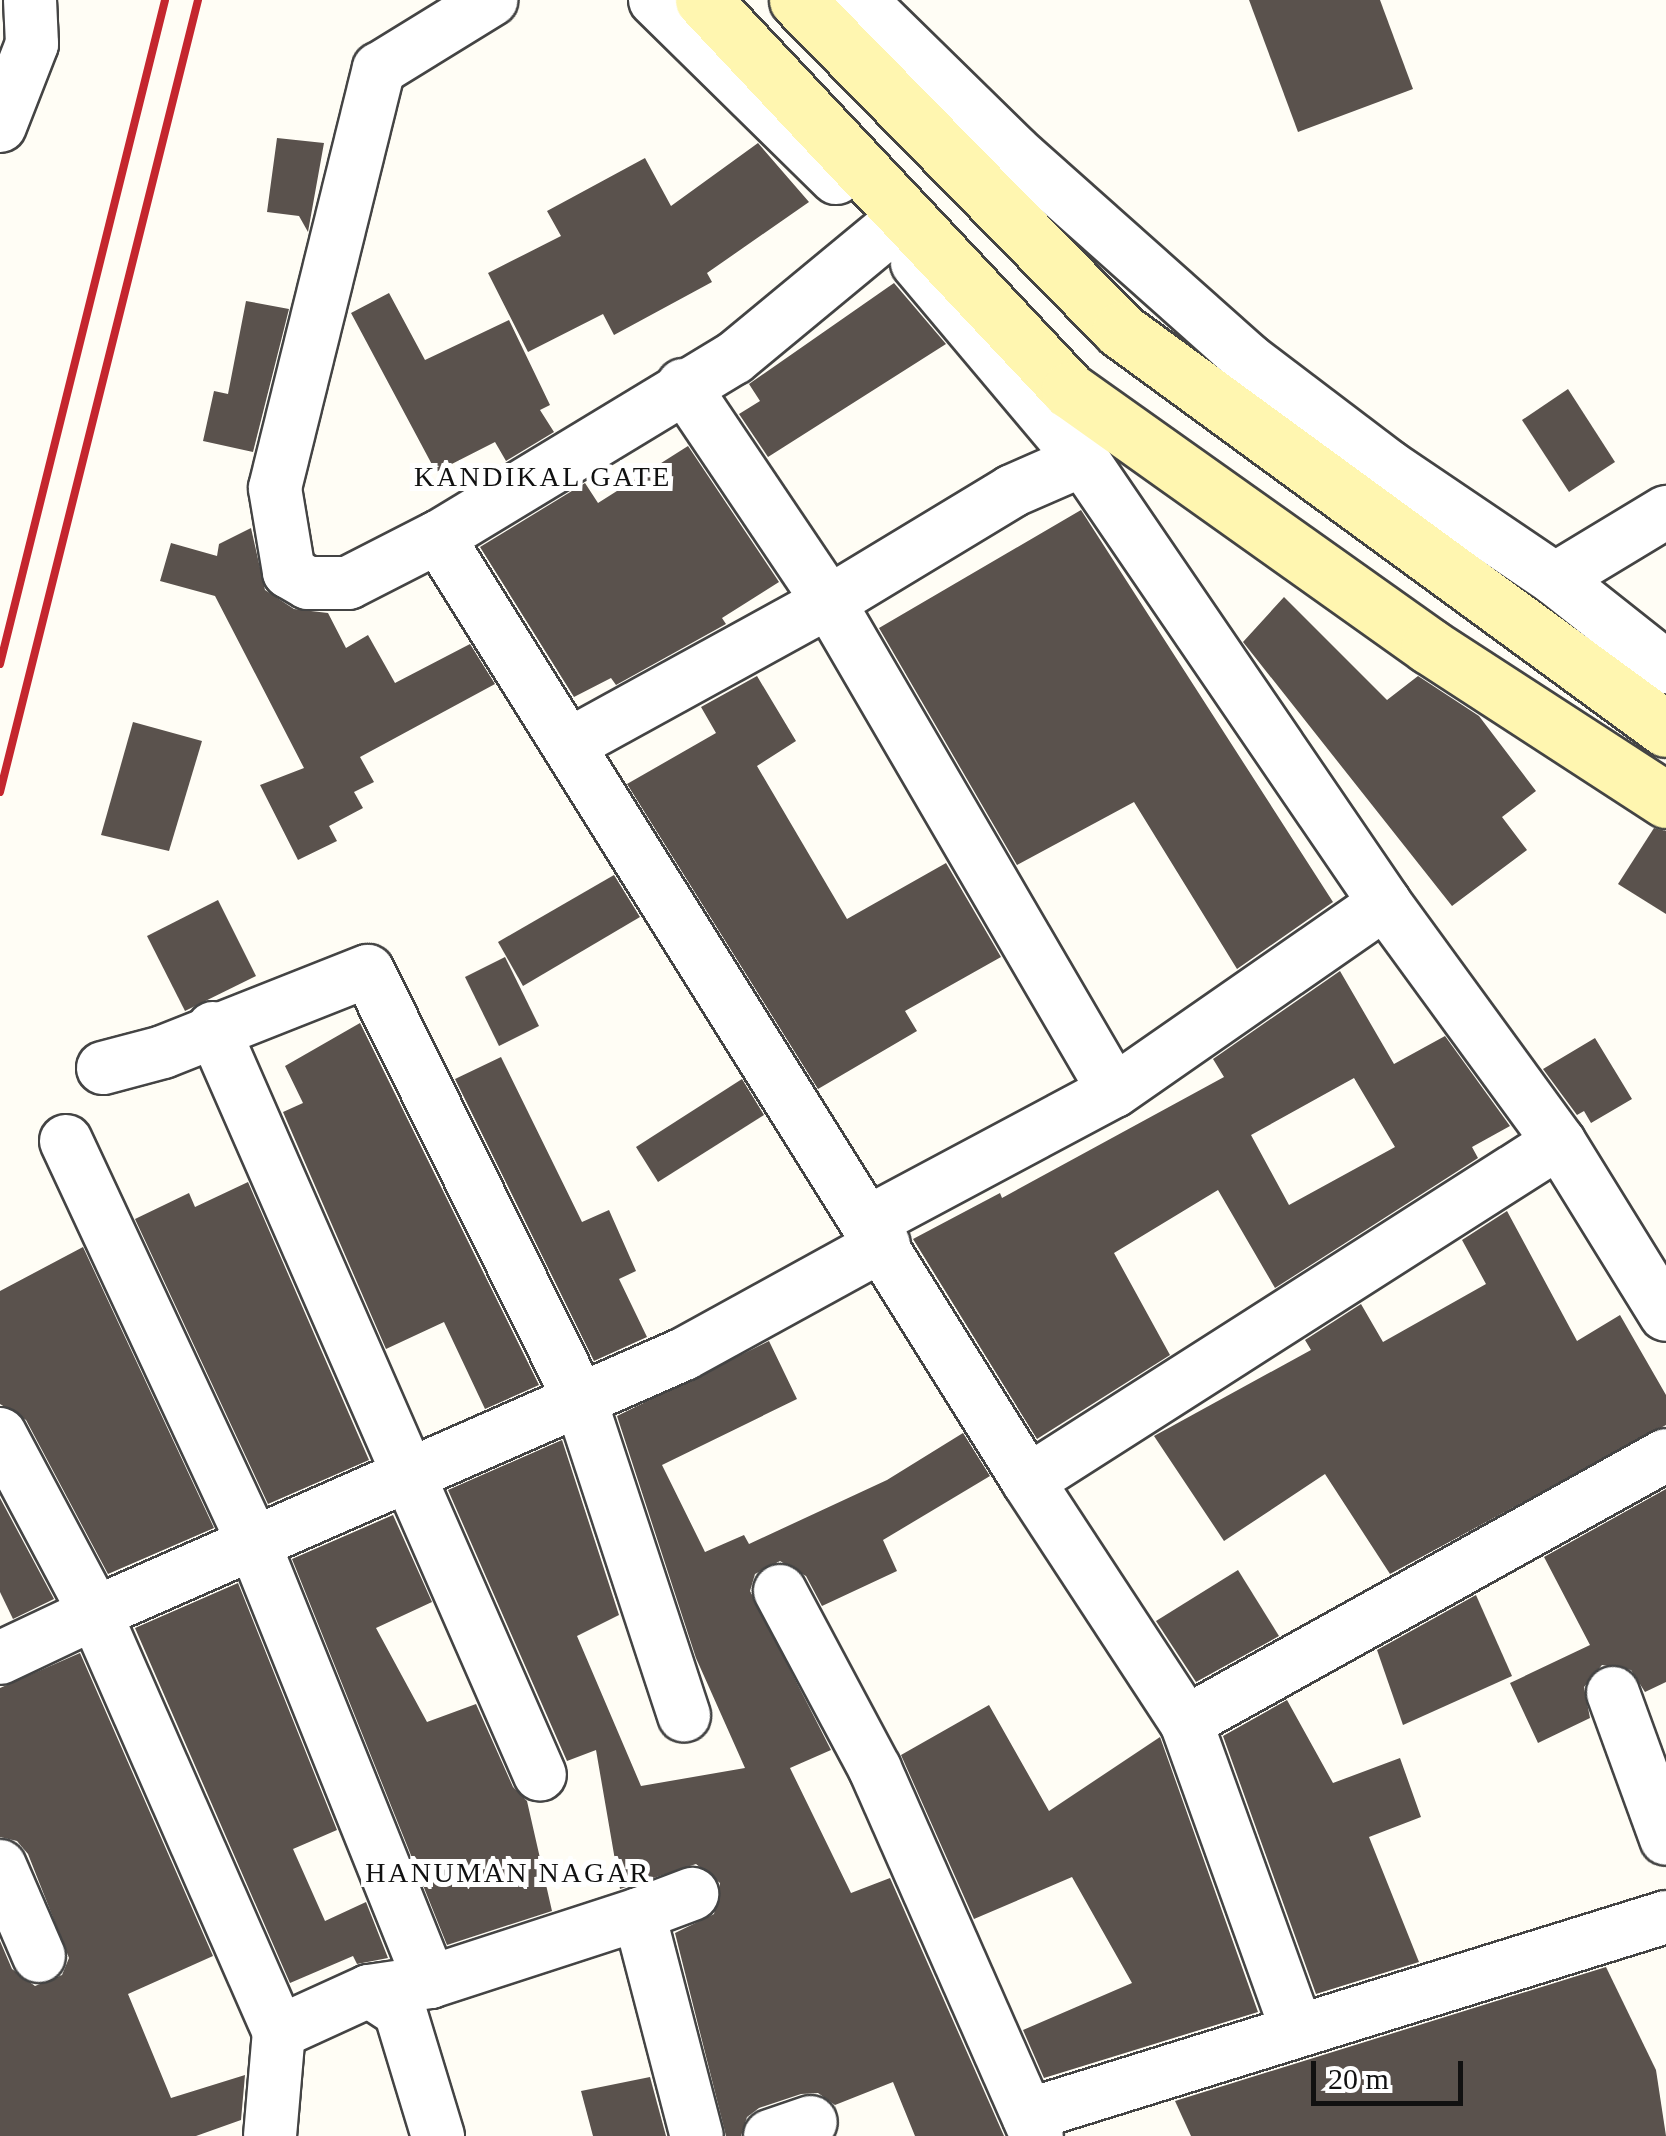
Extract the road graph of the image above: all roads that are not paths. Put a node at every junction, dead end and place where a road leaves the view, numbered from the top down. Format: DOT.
graph roads {
  1 [pos="30,0"];
  2 [pos="491,0"];
  3 [pos="655,0"];
  4 [pos="703,0"];
  5 [pos="797,0"];
  6 [pos="860,0"];
  7 [pos="0,126"];
  8 [pos="890,230"];
  9 [pos="683,385"];
  10 [pos="1083,460"];
  11 [pos="1666,512"];
  12 [pos="438,537"];
  13 [pos="1556,579"];
  14 [pos="829,602"];
  15 [pos="1666,667"];
  16 [pos="1666,730"];
  17 [pos="572,744"];
  18 [pos="1666,800"];
  19 [pos="1384,903"];
  20 [pos="213,1028"];
  21 [pos="102,1068"];
  22 [pos="1114,1091"];
  23 [pos="66,1142"];
  24 [pos="1559,1142"];
  25 [pos="876,1233"];
  26 [pos="1666,1315"];
  27 [pos="581,1402"];
  28 [pos="0,1434"];
  29 [pos="1666,1455"];
  30 [pos="410,1476"];
  31 [pos="1028,1481"];
  32 [pos="255,1546"];
  33 [pos="780,1591"];
  34 [pos="95,1614"];
  35 [pos="0,1658"];
  36 [pos="1613,1693"];
  37 [pos="684,1716"];
  38 [pos="1186,1722"];
  39 [pos="540,1775"];
  40 [pos="1666,1839"];
  41 [pos="0,1866"];
  42 [pos="692,1894"];
  43 [pos="639,1914"];
  44 [pos="1666,1917"];
  45 [pos="39,1956"];
  46 [pos="430,1982"];
  47 [pos="368,1990"];
  48 [pos="1296,2028"];
  49 [pos="279,2032"];
  50 [pos="1032,2126"];
  51 [pos="258,2133"];
  52 [pos="438,2136"];
  53 [pos="698,2136"];
  1 -- 7 [label="street"];
  2 -- 12 [label="street"];
  3 -- 8 [label="street"];
  4 -- 18 [label="main road"];
  5 -- 16 [label="main road"];
  6 -- 13 [label="street"];
  8 -- 9 [label="street"];
  8 -- 10 [label="street"];
  9 -- 12 [label="street"];
  9 -- 14 [label="street"];
  10 -- 14 [label="street"];
  10 -- 19 [label="street"];
  11 -- 13 [label="street"];
  12 -- 17 [label="street"];
  13 -- 15 [label="street"];
  14 -- 17 [label="street"];
  14 -- 22 [label="street"];
  17 -- 25 [label="street"];
  19 -- 22 [label="street"];
  19 -- 24 [label="street"];
  20 -- 21 [label="street"];
  20 -- 27 [label="street"];
  20 -- 30 [label="street"];
  22 -- 25 [label="street"];
  23 -- 32 [label="street"];
  24 -- 26 [label="street"];
  24 -- 31 [label="street"];
  25 -- 27 [label="street"];
  25 -- 31 [label="street"];
  27 -- 30 [label="street"];
  27 -- 37 [label="street"];
  28 -- 34 [label="street"];
  29 -- 38 [label="street"];
  30 -- 32 [label="street"];
  30 -- 39 [label="street"];
  31 -- 38 [label="street"];
  32 -- 34 [label="street"];
  32 -- 46 [label="street"];
  33 -- 50 [label="street"];
  34 -- 35 [label="street"];
  34 -- 49 [label="street"];
  36 -- 40 [label="street"];
  38 -- 48 [label="street"];
  41 -- 45 [label="street"];
  42 -- 43 [label="street"];
  43 -- 46 [label="street"];
  43 -- 53 [label="street"];
  44 -- 48 [label="street"];
  46 -- 47 [label="street"];
  47 -- 49 [label="street"];
  47 -- 52 [label="street"];
  48 -- 50 [label="street"];
  49 -- 51 [label="street"];
}
